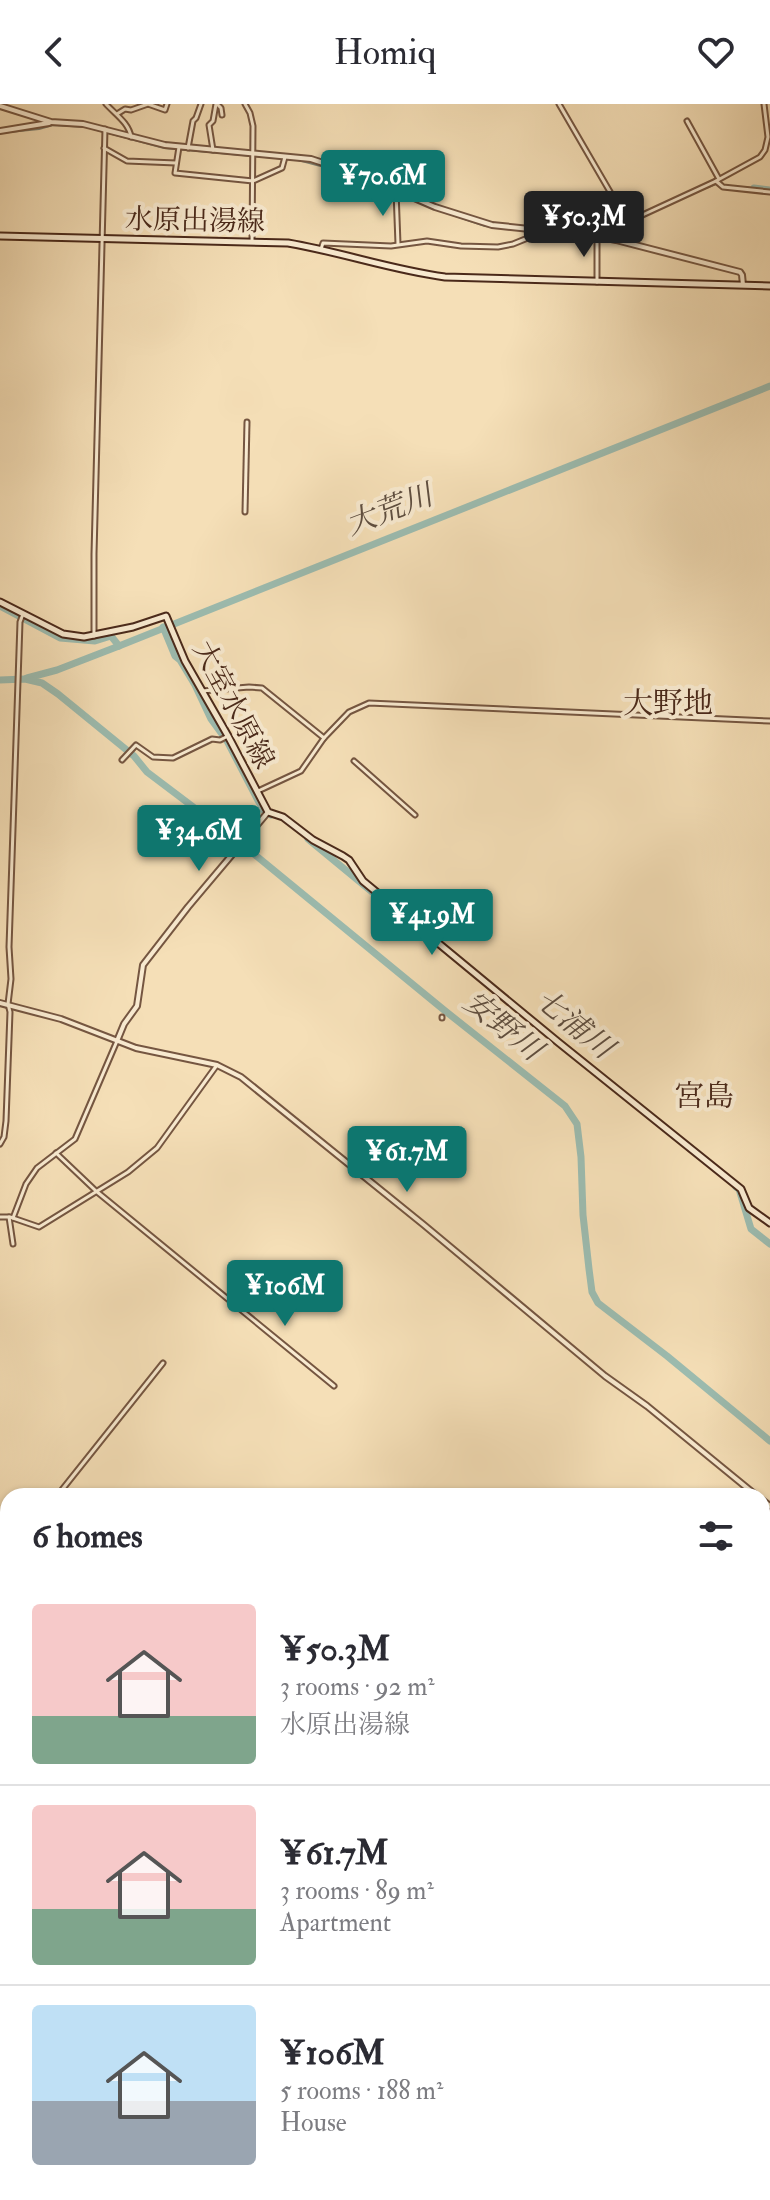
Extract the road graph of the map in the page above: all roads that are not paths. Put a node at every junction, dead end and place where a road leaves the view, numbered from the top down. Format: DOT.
graph roads {
  1 [pos="106,104"];
  2 [pos="167,104"];
  3 [pos="201,104"];
  4 [pos="216,104"];
  5 [pos="245,104"];
  6 [pos="559,104"];
  7 [pos="764,104"];
  8 [pos="140,105"];
  9 [pos="0,106"];
  10 [pos="117,114"];
  11 [pos="222,115"];
  12 [pos="687,121"];
  13 [pos="51,122"];
  14 [pos="105,129"];
  15 [pos="0,131"];
  16 [pos="131,137"];
  17 [pos="179,147"];
  18 [pos="104,148"];
  19 [pos="188,148"];
  20 [pos="213,150"];
  21 [pos="253,154"];
  22 [pos="285,157"];
  23 [pos="176,163"];
  24 [pos="717,180"];
  25 [pos="253,181"];
  26 [pos="396,191"];
  27 [pos="770,192"];
  28 [pos="627,221"];
  29 [pos="543,230"];
  30 [pos="0,236"];
  31 [pos="597,236"];
  32 [pos="102,239"];
  33 [pos="252,242"];
  34 [pos="398,244"];
  35 [pos="321,249"];
  36 [pos="597,282"];
  37 [pos="743,285"];
  38 [pos="770,286"];
  39 [pos="247,422"];
  40 [pos="245,512"];
  41 [pos="0,602"];
  42 [pos="22,616"];
  43 [pos="94,636"];
  44 [pos="201,691"];
  45 [pos="770,721"];
  46 [pos="228,736"];
  47 [pos="324,738"];
  48 [pos="123,759"];
  49 [pos="354,761"];
  50 [pos="257,791"];
  51 [pos="268,812"];
  52 [pos="415,815"];
  53 [pos="0,1003"];
  54 [pos="8,1004"];
  55 [pos="117,1041"];
  56 [pos="217,1065"];
  57 [pos="0,1144"];
  58 [pos="56,1153"];
  59 [pos="96,1191"];
  60 [pos="0,1217"];
  61 [pos="11,1218"];
  62 [pos="770,1223"];
  63 [pos="13,1244"];
  64 [pos="163,1363"];
  65 [pos="334,1386"];
  66 [pos="63,1488"];
  67 [pos="748,1488"];
  1 -- 10 [label="street"];
  2 -- 8 [label="street"];
  3 -- 19 [label="street"];
  4 -- 11 [label="street"];
  4 -- 20 [label="street"];
  5 -- 21 [label="street"];
  6 -- 28 [label="street"];
  7 -- 24 [label="street"];
  8 -- 10 [label="street"];
  9 -- 13 [label="street"];
  10 -- 16 [label="street"];
  12 -- 24 [label="street"];
  13 -- 14 [label="street"];
  13 -- 15 [label="street"];
  14 -- 16 [label="street"];
  14 -- 18 [label="street"];
  16 -- 17 [label="street"];
  17 -- 19 [label="street"];
  17 -- 23 [label="street"];
  18 -- 23 [label="street"];
  18 -- 32 [label="street"];
  19 -- 20 [label="street"];
  20 -- 21 [label="street"];
  21 -- 22 [label="street"];
  21 -- 25 [label="street"];
  22 -- 25 [label="street"];
  22 -- 26 [label="street"];
  23 -- 25 [label="street"];
  24 -- 27 [label="street"];
  24 -- 28 [label="street"];
  25 -- 33 [label="street"];
  26 -- 29 [label="street"];
  26 -- 34 [label="street"];
  28 -- 31 [label="street"];
  29 -- 31 [label="street"];
  29 -- 34 [label="street"];
  30 -- 32 [label="main road, 水原出湯線"];
  31 -- 36 [label="street"];
  31 -- 37 [label="street"];
  32 -- 33 [label="main road, 水原出湯線"];
  32 -- 43 [label="street"];
  33 -- 35 [label="main road, 水原出湯線"];
  34 -- 35 [label="street"];
  35 -- 36 [label="main road, 水原出湯線"];
  36 -- 37 [label="main road, 水原出湯線"];
  37 -- 38 [label="main road, 水原出湯線"];
  39 -- 40 [label="street"];
  41 -- 42 [label="main road, 大室水原線"];
  42 -- 43 [label="main road, 大室水原線"];
  42 -- 54 [label="street"];
  43 -- 44 [label="main road, 大室水原線"];
  44 -- 46 [label="main road, 大室水原線"];
  44 -- 47 [label="street"];
  45 -- 47 [label="street"];
  46 -- 48 [label="street"];
  46 -- 50 [label="main road, 大室水原線"];
  47 -- 50 [label="street"];
  49 -- 52 [label="street"];
  50 -- 51 [label="main road, 大室水原線"];
  51 -- 55 [label="street"];
  51 -- 62 [label="main road, 大室水原線"];
  53 -- 54 [label="street"];
  54 -- 55 [label="street"];
  54 -- 57 [label="street"];
  55 -- 56 [label="street"];
  55 -- 58 [label="street"];
  56 -- 59 [label="street"];
  56 -- 67 [label="street"];
  58 -- 59 [label="street"];
  58 -- 61 [label="street"];
  59 -- 61 [label="street"];
  59 -- 65 [label="street"];
  60 -- 61 [label="street"];
  61 -- 63 [label="street"];
  64 -- 66 [label="street"];
}
